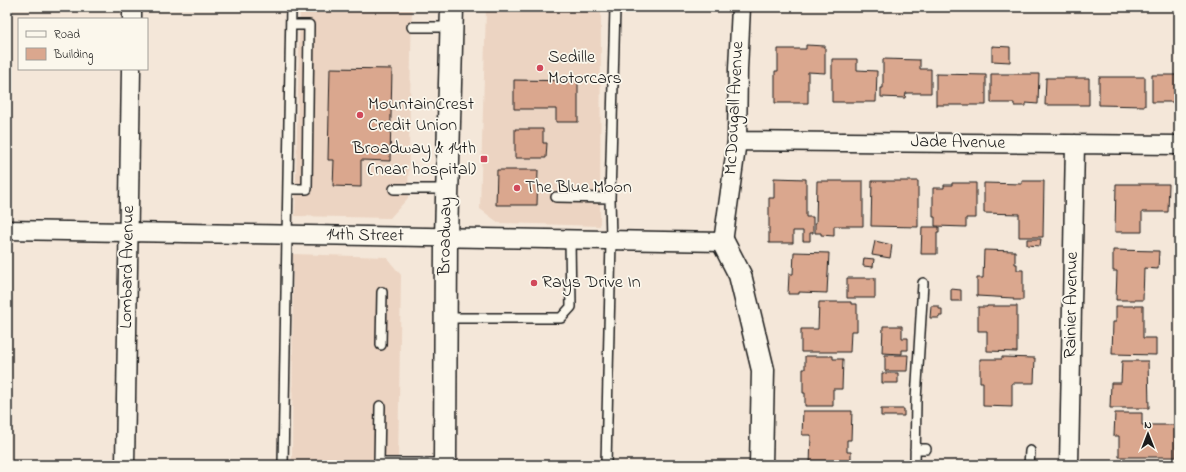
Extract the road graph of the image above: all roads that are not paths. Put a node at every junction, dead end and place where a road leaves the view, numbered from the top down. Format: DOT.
graph roads {
  1 [pos="132,7"];
  2 [pos="291,7"];
  3 [pos="614,7"];
  4 [pos="741,7"];
  5 [pos="451,17"];
  6 [pos="132,18"];
  7 [pos="291,25"];
  8 [pos="412,27"];
  9 [pos="131,70"];
  10 [pos="737,140"];
  11 [pos="1075,144"];
  12 [pos="1179,145"];
  13 [pos="288,189"];
  14 [pos="394,189"];
  15 [pos="447,189"];
  16 [pos="556,197"];
  17 [pos="610,198"];
  18 [pos="7,230"];
  19 [pos="128,232"];
  20 [pos="287,235"];
  21 [pos="446,238"];
  22 [pos="570,240"];
  23 [pos="611,240"];
  24 [pos="723,242"];
  25 [pos="923,283"];
  26 [pos="382,292"];
  27 [pos="445,318"];
  28 [pos="381,345"];
  29 [pos="380,406"];
  30 [pos="915,448"];
  31 [pos="926,449"];
  32 [pos="1030,451"];
  33 [pos="444,464"];
  34 [pos="125,465"];
  35 [pos="283,465"];
  36 [pos="606,465"];
  37 [pos="761,465"];
  38 [pos="915,465"];
  39 [pos="1030,465"];
  40 [pos="1070,465"];
  1 -- 6 [label="street"];
  2 -- 7 [label="lane"];
  3 -- 17 [label="lane"];
  4 -- 10 [label="street, McDougall Avenue"];
  5 -- 8 [label="lane"];
  5 -- 15 [label="main road, Broadway"];
  7 -- 13 [label="lane"];
  7 -- 13 [label="lane"];
  9 -- 19 [label="street, Lombard Avenue"];
  10 -- 11 [label="street, Jade Avenue"];
  10 -- 24 [label="street, McDougall Avenue"];
  11 -- 12 [label="street, Jade Avenue"];
  11 -- 40 [label="street, Rainier Avenue"];
  13 -- 20 [label="lane"];
  14 -- 15 [label="lane"];
  15 -- 21 [label="main road, Broadway"];
  16 -- 17 [label="lane"];
  17 -- 23 [label="lane"];
  18 -- 19 [label="street, 14th Street"];
  19 -- 20 [label="street, 14th Street"];
  19 -- 34 [label="street, Lombard Avenue"];
  20 -- 21 [label="street, 14th Street"];
  20 -- 35 [label="lane"];
  21 -- 22 [label="street, 14th Street"];
  21 -- 27 [label="main road, Broadway"];
  22 -- 23 [label="street, 14th Street"];
  22 -- 27 [label="lane"];
  23 -- 24 [label="street, 14th Street"];
  23 -- 36 [label="lane"];
  24 -- 37 [label="main road"];
  25 -- 30 [label="lane"];
  26 -- 28 [label="lane"];
  27 -- 33 [label="main road, Broadway"];
  29 -- 33 [label="lane"];
  30 -- 31 [label="lane"];
  30 -- 38 [label="lane"];
  32 -- 39 [label="lane"];
}
